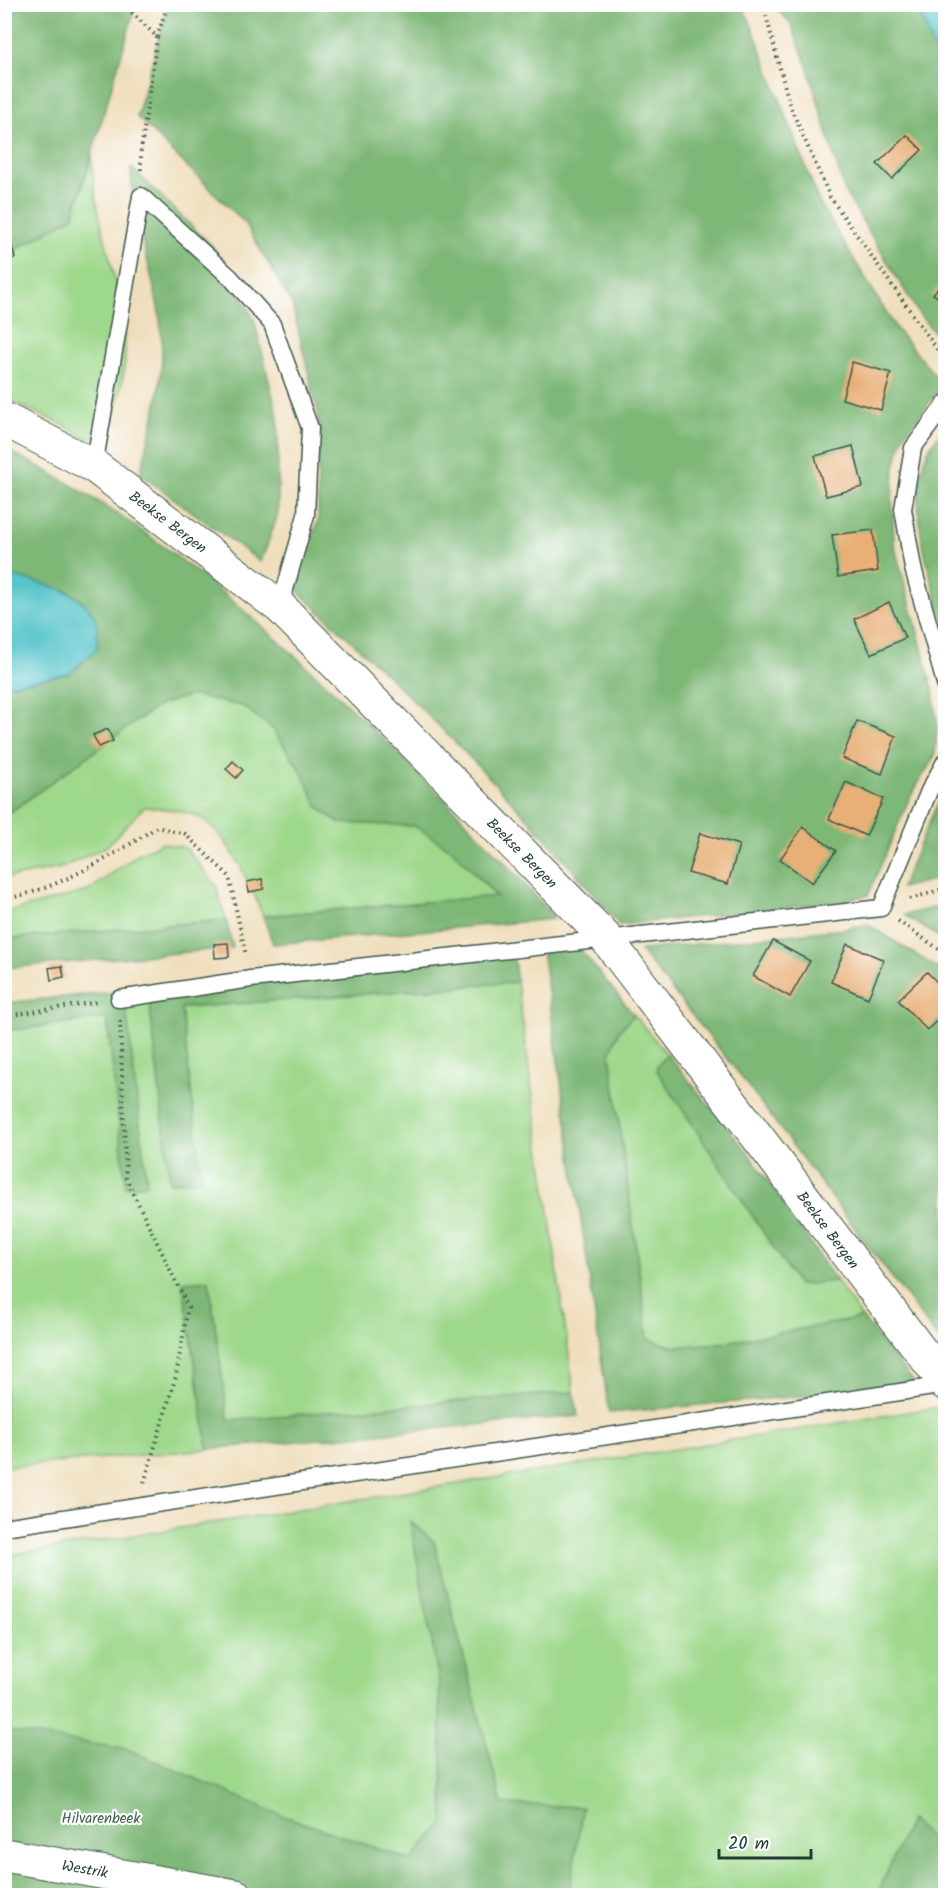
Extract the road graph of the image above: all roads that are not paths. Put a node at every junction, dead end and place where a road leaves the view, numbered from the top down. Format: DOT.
graph roads {
  1 [pos="945,403"];
  2 [pos="4,419"];
  3 [pos="94,466"];
  4 [pos="280,607"];
  5 [pos="945,687"];
  6 [pos="945,760"];
  7 [pos="604,937"];
  8 [pos="118,999"];
  9 [pos="945,1385"];
  10 [pos="4,1527"];
  11 [pos="4,1855"];
  12 [pos="236,1896"];
  1 -- 5 [label="lane"];
  2 -- 3 [label="street, Beekse Bergen"];
  3 -- 4 [label="street, Beekse Bergen"];
  3 -- 4 [label="lane"];
  4 -- 7 [label="street, Beekse Bergen"];
  6 -- 7 [label="lane"];
  7 -- 8 [label="lane"];
  7 -- 9 [label="street, Beekse Bergen"];
  9 -- 10 [label="lane"];
  11 -- 12 [label="street, Westrik"];
}
